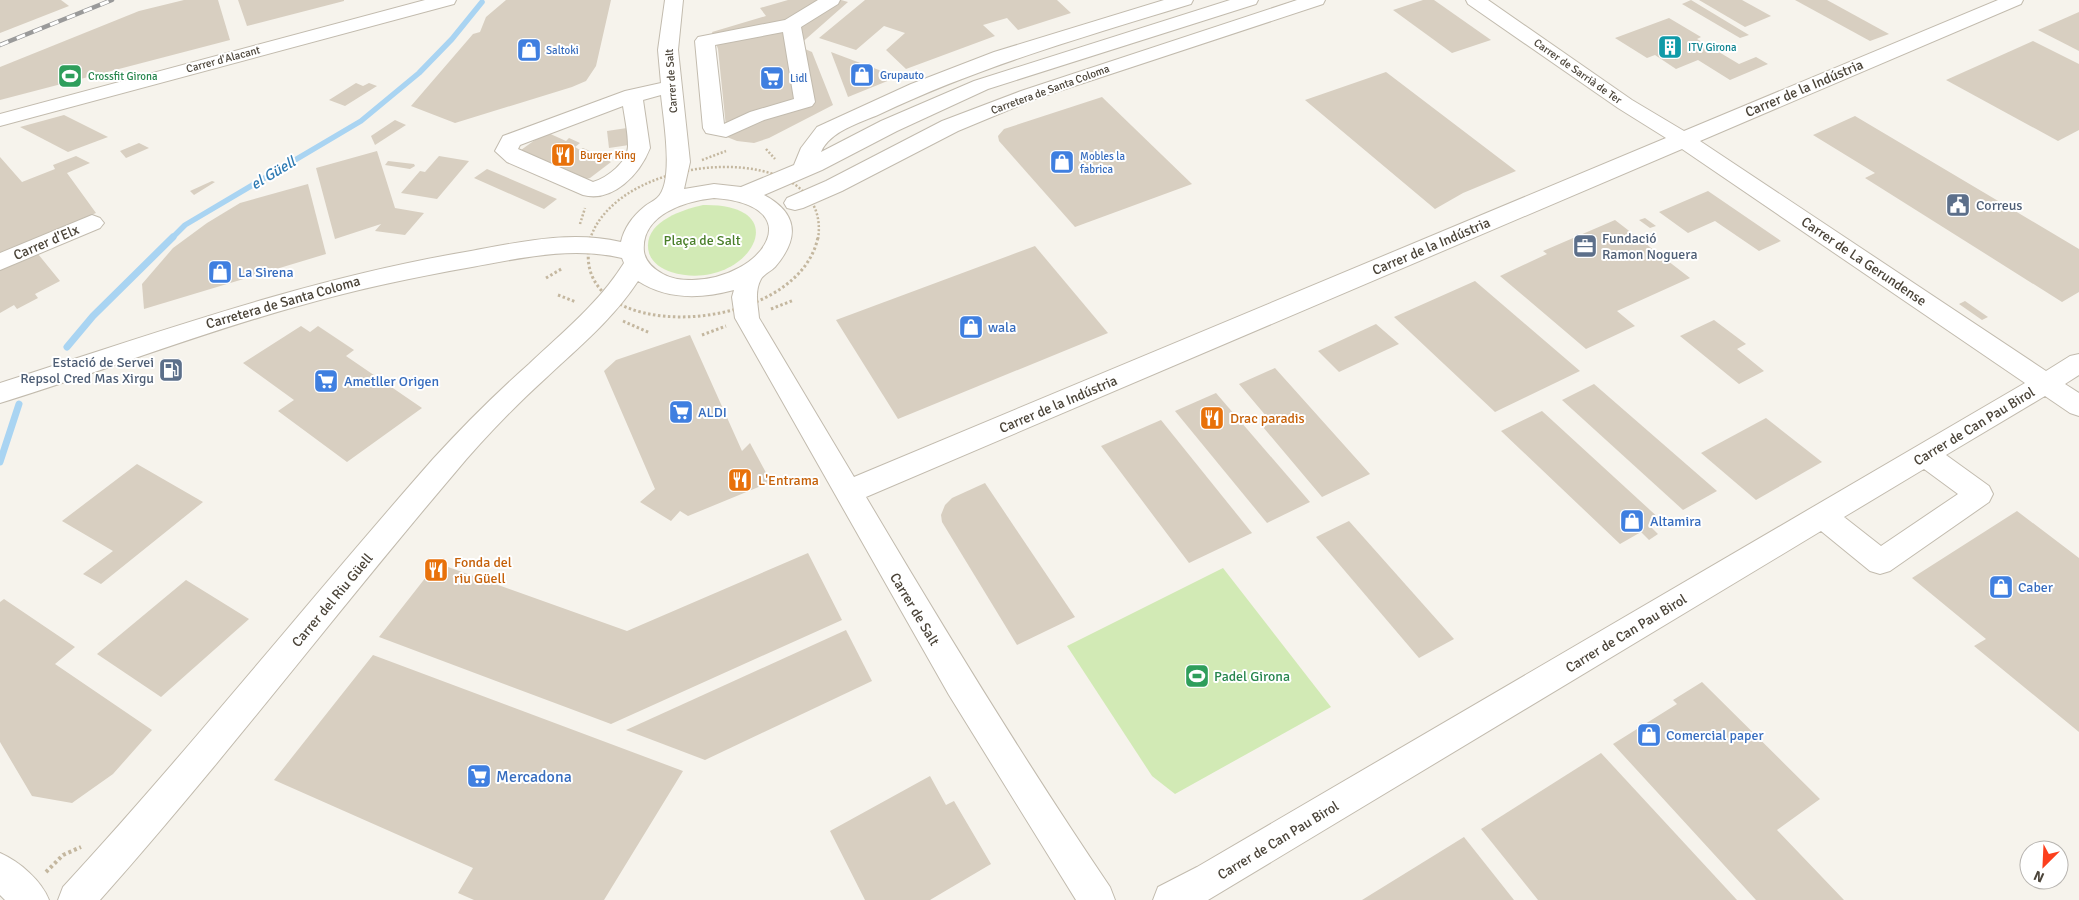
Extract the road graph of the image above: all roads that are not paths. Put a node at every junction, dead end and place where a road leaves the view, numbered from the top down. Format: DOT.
graph roads {
  1 [pos="447,0"];
  2 [pos="674,0"];
  3 [pos="1184,0"];
  4 [pos="1249,0"];
  5 [pos="1316,0"];
  6 [pos="1475,0"];
  7 [pos="2014,0"];
  8 [pos="819,2"];
  9 [pos="791,25"];
  10 [pos="711,92"];
  11 [pos="671,93"];
  12 [pos="632,95"];
  13 [pos="0,120"];
  14 [pos="1682,139"];
  15 [pos="848,148"];
  16 [pos="680,162"];
  17 [pos="804,169"];
  18 [pos="707,192"];
  19 [pos="746,194"];
  20 [pos="668,203"];
  21 [pos="795,203"];
  22 [pos="779,222"];
  23 [pos="92,223"];
  24 [pos="637,229"];
  25 [pos="580,250"];
  26 [pos="634,258"];
  27 [pos="0,262"];
  28 [pos="750,273"];
  29 [pos="668,285"];
  30 [pos="702,288"];
  31 [pos="601,300"];
  32 [pos="745,312"];
  33 [pos="2079,363"];
  34 [pos="2046,383"];
  35 [pos="0,392"];
  36 [pos="2079,406"];
  37 [pos="1925,455"];
  38 [pos="848,492"];
  39 [pos="1822,516"];
  40 [pos="0,871"];
  41 [pos="31,900"];
  42 [pos="76,900"];
  43 [pos="1097,900"];
  44 [pos="1172,900"];
  1 -- 13 [label="street, Carrer d'Alacant"];
  2 -- 11 [label="street, Carrer de Salt"];
  3 -- 17 [label="street"];
  4 -- 15 [label="street, Carretera de Santa Coloma"];
  5 -- 21 [label="street, Carretera de Santa Coloma"];
  6 -- 14 [label="street, Carrer de Sarrià de Ter"];
  7 -- 14 [label="street, Carrer de la Indústria"];
  8 -- 9 [label="street"];
  9 -- 10 [label="street"];
  9 -- 10 [label="street"];
  10 -- 11 [label="street"];
  11 -- 12 [label="street"];
  11 -- 16 [label="street, Carrer de Salt"];
  12 -- 12 [label="street"];
  14 -- 34 [label="street, Carrer de La Gerundense"];
  14 -- 38 [label="street, Carrer de la Indústria"];
  15 -- 17 [label="street, Carretera de Santa Coloma"];
  15 -- 21 [label="street, Carretera de Santa Coloma"];
  16 -- 18 [label="street"];
  16 -- 20 [label="street, Carrer de Salt"];
  17 -- 19 [label="street, Carretera de Santa Coloma"];
  18 -- 19 [label="street"];
  18 -- 20 [label="street"];
  19 -- 22 [label="street"];
  20 -- 24 [label="street"];
  21 -- 22 [label="street, Carretera de Santa Coloma"];
  22 -- 28 [label="street"];
  23 -- 27 [label="street, Carrer d'Elx"];
  24 -- 25 [label="street, Carretera de Santa Coloma"];
  24 -- 26 [label="street"];
  25 -- 26 [label="street, Carretera de Santa Coloma"];
  25 -- 35 [label="street, Carretera de Santa Coloma"];
  26 -- 29 [label="street"];
  26 -- 31 [label="street, Carrer del Riu Güell"];
  28 -- 30 [label="street"];
  28 -- 32 [label="street"];
  29 -- 30 [label="street"];
  29 -- 31 [label="street, Carrer del Riu Güell"];
  30 -- 32 [label="street, Carrer de Salt"];
  31 -- 42 [label="street, Carrer del Riu Güell"];
  32 -- 38 [label="street, Carrer de Salt"];
  33 -- 34 [label="street, Carrer de Can Pau Birol"];
  34 -- 36 [label="street, Carrer de La Gerundense"];
  34 -- 37 [label="street, Carrer de Can Pau Birol"];
  37 -- 39 [label="street, Carrer de Can Pau Birol"];
  37 -- 39 [label="street"];
  38 -- 43 [label="street, Carrer de Salt"];
  39 -- 44 [label="street, Carrer de Can Pau Birol"];
  40 -- 41 [label="street"];
}
